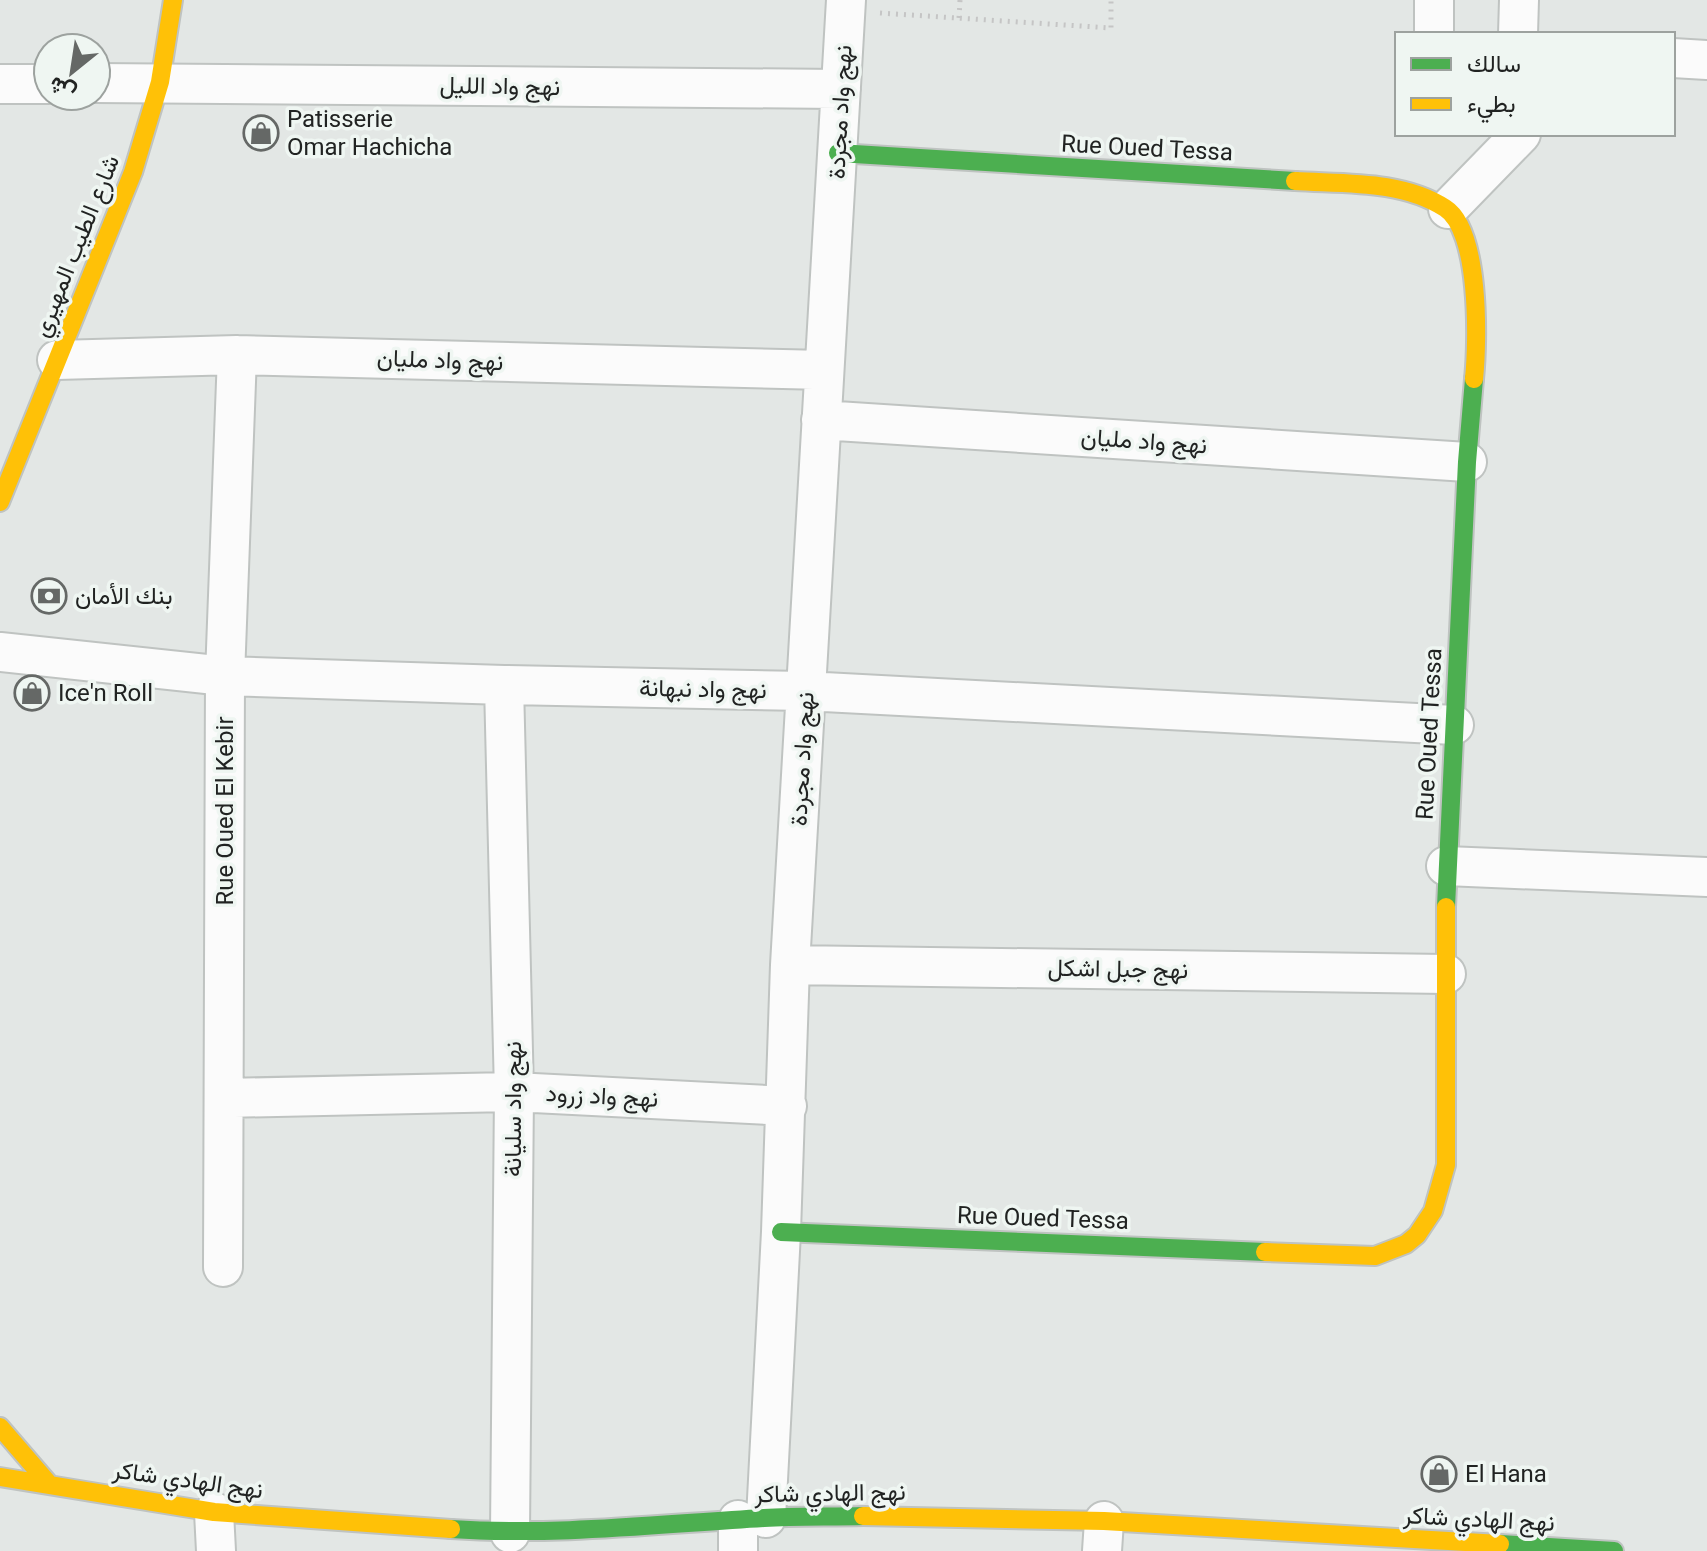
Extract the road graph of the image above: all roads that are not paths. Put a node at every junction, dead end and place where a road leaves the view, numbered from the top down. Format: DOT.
graph roads {
  1 [pos="173,0"];
  2 [pos="1434,0"];
  3 [pos="1519,0"];
  4 [pos="846,5"];
  5 [pos="1434,32"];
  6 [pos="1518,32"];
  7 [pos="1675,58"];
  8 [pos="1707,60"];
  9 [pos="160,82"];
  10 [pos="112,83"];
  11 [pos="0,84"];
  12 [pos="32,84"];
  13 [pos="841,89"];
  14 [pos="1519,136"];
  15 [pos="838,153"];
  16 [pos="1448,209"];
  17 [pos="237,355"];
  18 [pos="57,360"];
  19 [pos="824,370"];
  20 [pos="821,420"];
  21 [pos="1467,462"];
  22 [pos="0,502"];
  23 [pos="0,652"];
  24 [pos="225,676"];
  25 [pos="504,685"];
  26 [pos="805,691"];
  27 [pos="1454,725"];
  28 [pos="1446,866"];
  29 [pos="1707,877"];
  30 [pos="790,965"];
  31 [pos="1446,974"];
  32 [pos="514,1092"];
  33 [pos="224,1098"];
  34 [pos="787,1106"];
  35 [pos="781,1232"];
  36 [pos="223,1267"];
  37 [pos="0,1427"];
  38 [pos="0,1477"];
  39 [pos="49,1484"];
  40 [pos="214,1512"];
  41 [pos="747,1529"];
  42 [pos="510,1533"];
  43 [pos="1103,1536"];
  44 [pos="561,1542"];
  45 [pos="216,1551"];
  46 [pos="1614,1551"];
  1 -- 9 [label="street, شارع الطيب المهيري"];
  2 -- 5 [label="street"];
  3 -- 6 [label="street"];
  4 -- 13 [label="street, نهج واد مجردة"];
  7 -- 8 [label="street"];
  9 -- 10 [label="street, نهج واد الليل"];
  9 -- 13 [label="street, نهج واد الليل"];
  9 -- 18 [label="street, شارع الطيب المهيري"];
  11 -- 12 [label="street"];
  13 -- 15 [label="street, نهج واد مجردة"];
  14 -- 16 [label="street"];
  15 -- 16 [label="street, Rue Oued Tessa"];
  15 -- 19 [label="street, نهج واد مجردة"];
  16 -- 21 [label="street, Rue Oued Tessa"];
  17 -- 18 [label="street, نهج واد مليان"];
  17 -- 19 [label="street, نهج واد مليان"];
  17 -- 24 [label="street, Rue Oued El Kebir"];
  18 -- 22 [label="street, شارع الطيب المهيري"];
  19 -- 20 [label="street, نهج واد مجردة"];
  20 -- 21 [label="street, نهج واد مليان"];
  20 -- 26 [label="street, نهج واد مجردة"];
  21 -- 27 [label="street, Rue Oued Tessa"];
  23 -- 24 [label="street, نهج واد نبهانة"];
  24 -- 25 [label="street, نهج واد نبهانة"];
  24 -- 33 [label="street, Rue Oued El Kebir"];
  25 -- 26 [label="street, نهج واد نبهانة"];
  25 -- 32 [label="street, نهج واد سليانة"];
  26 -- 27 [label="street, نهج واد نبهانة"];
  26 -- 30 [label="street, نهج واد مجردة"];
  27 -- 28 [label="street, Rue Oued Tessa"];
  28 -- 29 [label="street"];
  28 -- 31 [label="street, Rue Oued Tessa"];
  30 -- 31 [label="street, نهج جبل اشكل"];
  30 -- 34 [label="street, نهج واد مجردة"];
  31 -- 35 [label="street, Rue Oued Tessa"];
  32 -- 33 [label="street, نهج واد زرود"];
  32 -- 34 [label="street, نهج واد زرود"];
  32 -- 42 [label="street, نهج واد سليانة"];
  33 -- 36 [label="street, Rue Oued El Kebir"];
  34 -- 35 [label="street, نهج واد مجردة"];
  35 -- 41 [label="street, نهج واد مجردة"];
  37 -- 39 [label="street"];
  38 -- 39 [label="street, نهج الهادي شاكر"];
  39 -- 40 [label="street, نهج الهادي شاكر"];
  40 -- 42 [label="street, نهج الهادي شاكر"];
  40 -- 45 [label="street"];
  41 -- 43 [label="street, نهج الهادي شاكر"];
  41 -- 44 [label="street, نهج الهادي شاكر"];
  42 -- 44 [label="street, نهج الهادي شاكر"];
  43 -- 46 [label="street, نهج الهادي شاكر"];
}
